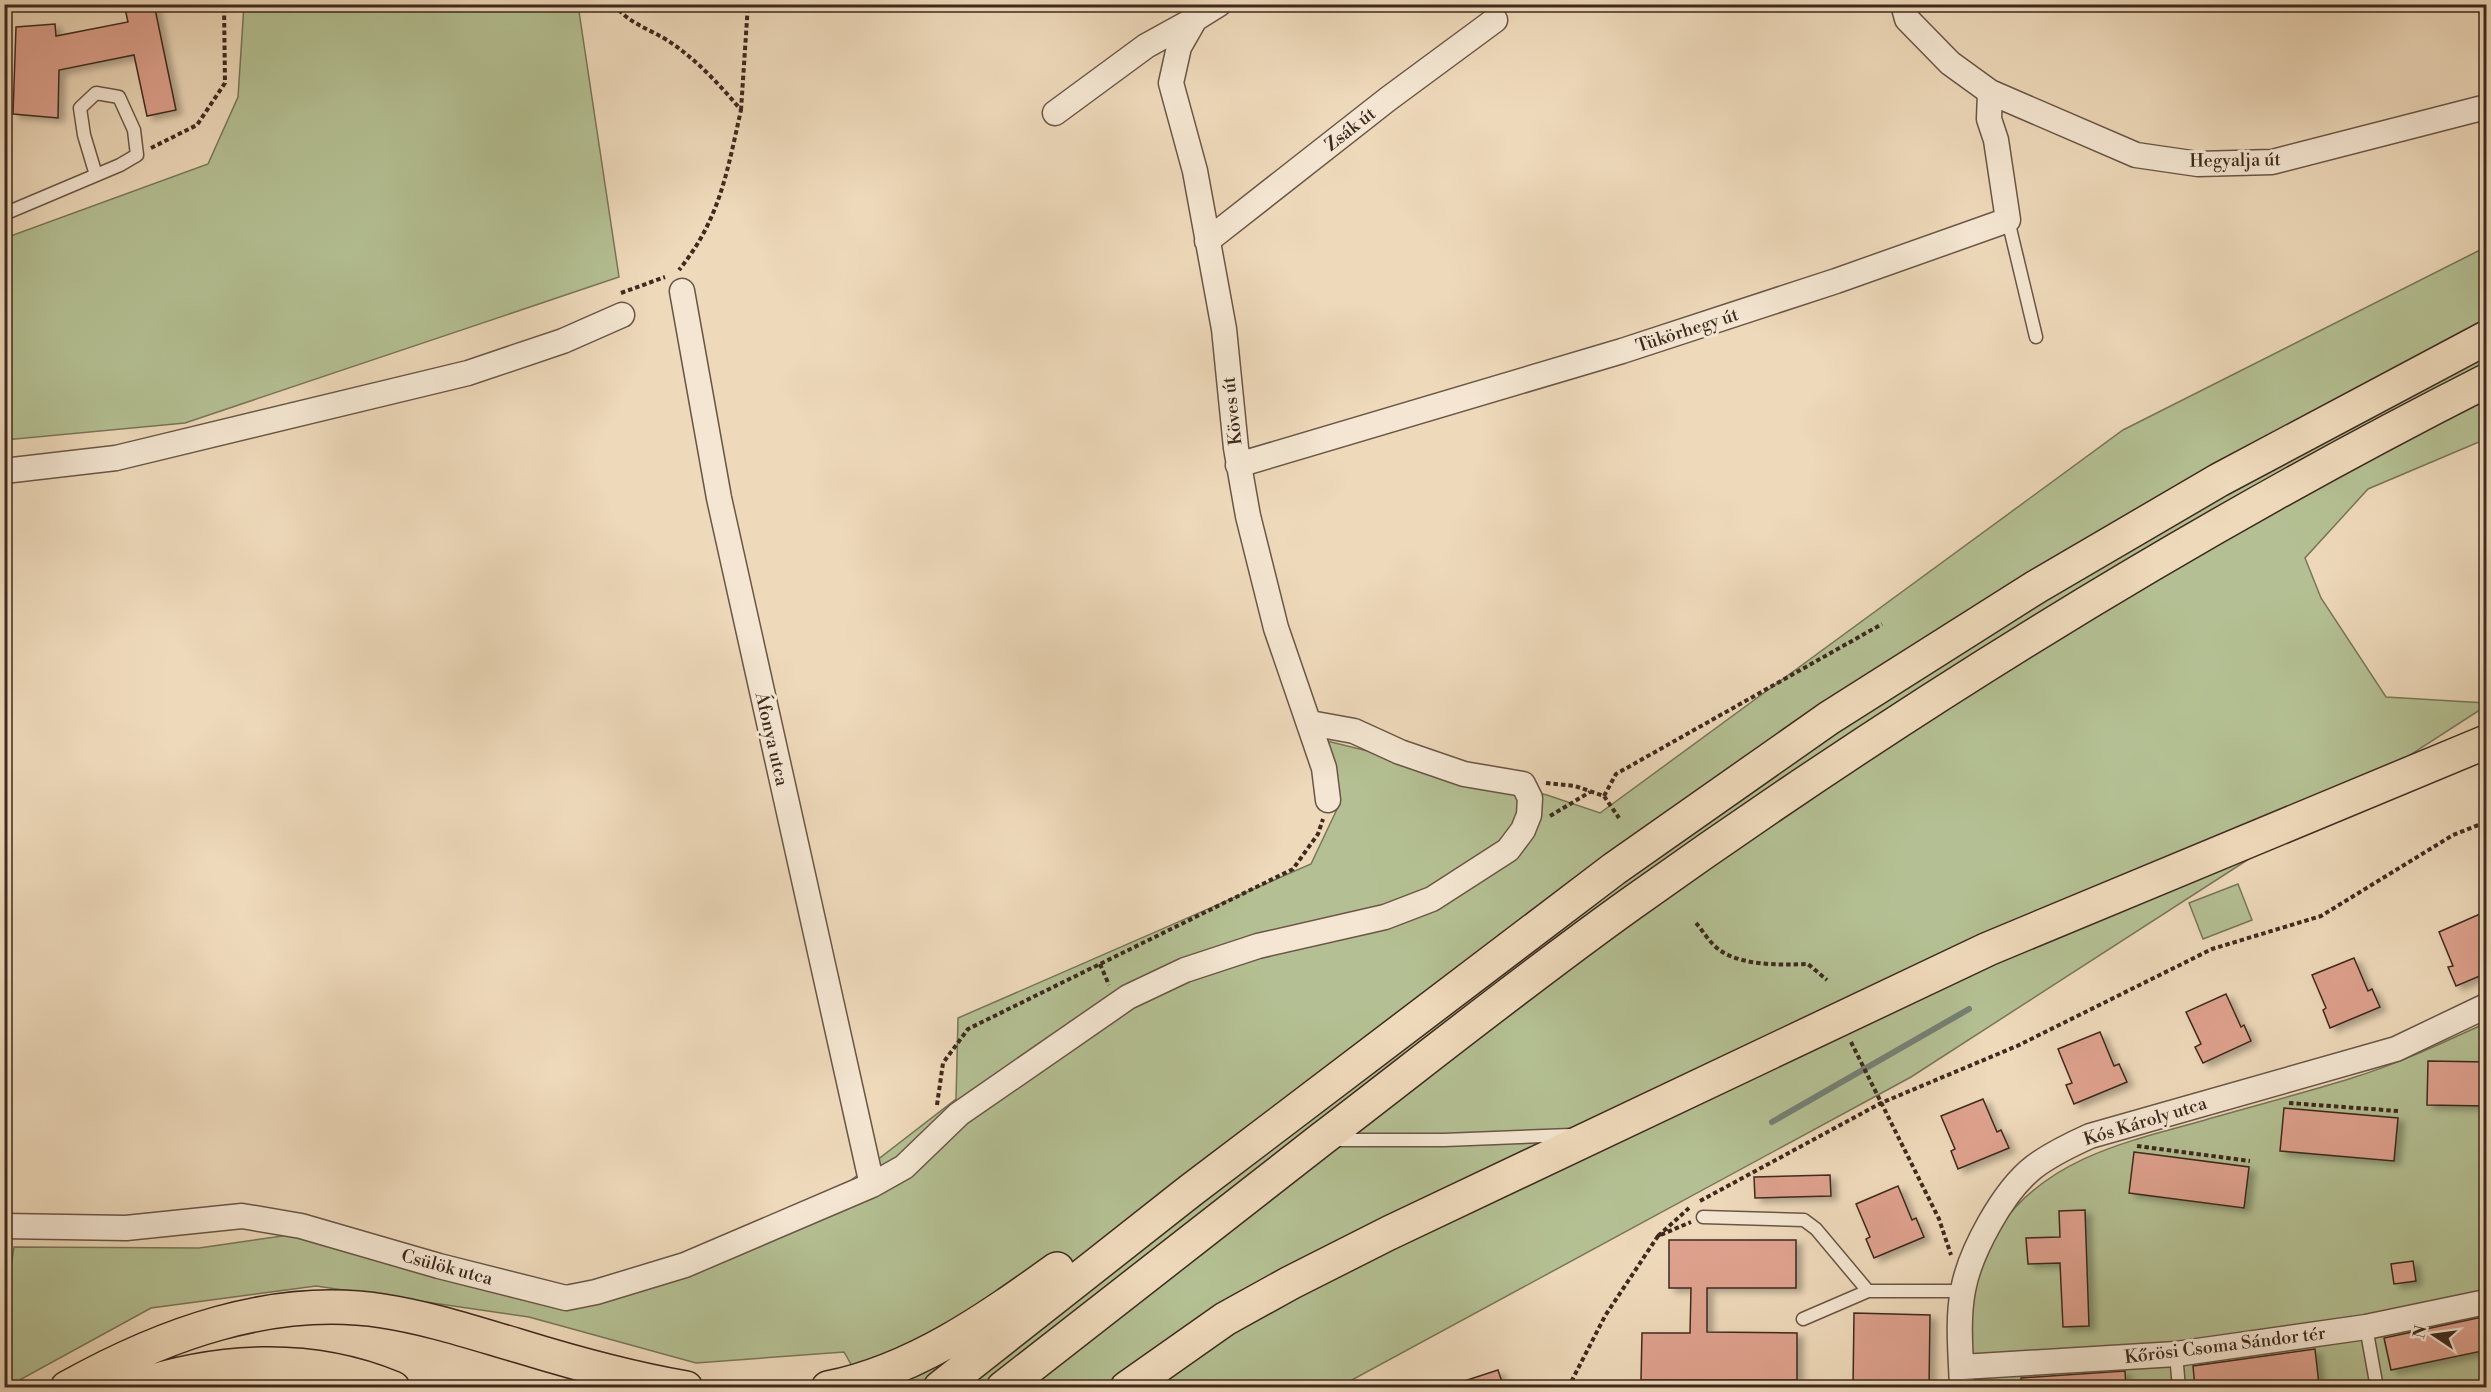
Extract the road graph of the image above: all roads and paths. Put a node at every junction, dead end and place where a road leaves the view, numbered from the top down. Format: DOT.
graph roads {
  1 [pos="225,4"];
  2 [pos="614,4"];
  3 [pos="748,4"];
  4 [pos="1220,4"];
  5 [pos="1903,4"];
  6 [pos="1195,19"];
  7 [pos="1495,20"];
  8 [pos="1990,92"];
  9 [pos="2487,107"];
  10 [pos="741,110"];
  11 [pos="1055,113"];
  12 [pos="137,155"];
  13 [pos="96,175"];
  14 [pos="4,214"];
  15 [pos="2008,219"];
  16 [pos="1207,241"];
  17 [pos="680,281"];
  18 [pos="622,315"];
  19 [pos="2036,337"];
  20 [pos="2487,338"];
  21 [pos="2487,381"];
  22 [pos="1238,465"];
  23 [pos="4,471"];
  24 [pos="1882,624"];
  25 [pos="1310,723"];
  26 [pos="2487,742"];
  27 [pos="1523,784"];
  28 [pos="1590,791"];
  29 [pos="1604,796"];
  30 [pos="1328,800"];
  31 [pos="1619,818"];
  32 [pos="1527,822"];
  33 [pos="2487,822"];
  34 [pos="1696,923"];
  35 [pos="1100,964"];
  36 [pos="1106,976"];
  37 [pos="1827,980"];
  38 [pos="2487,1006"];
  39 [pos="1847,1035"];
  40 [pos="2282,1102"];
  41 [pos="1881,1103"];
  42 [pos="2398,1112"];
  43 [pos="1599,1134"];
  44 [pos="1321,1140"];
  45 [pos="931,1141"];
  46 [pos="2129,1146"];
  47 [pos="2250,1161"];
  48 [pos="872,1185"];
  49 [pos="1190,1191"];
  50 [pos="1703,1217"];
  51 [pos="4,1226"];
  52 [pos="1658,1236"];
  53 [pos="1868,1291"];
  54 [pos="1955,1291"];
  55 [pos="2487,1302"];
  56 [pos="1803,1318"];
  57 [pos="2366,1327"];
  58 [pos="2176,1354"];
  59 [pos="1962,1377"];
  60 [pos="1689,1380"];
  61 [pos="67,1388"];
  62 [pos="131,1388"];
  63 [pos="393,1388"];
  64 [pos="686,1388"];
  65 [pos="828,1388"];
  66 [pos="940,1388"];
  67 [pos="1003,1388"];
  68 [pos="1127,1388"];
  69 [pos="1568,1388"];
  70 [pos="1689,1388"];
  71 [pos="2179,1388"];
  72 [pos="2377,1388"];
  1 -- 12 [label="path"];
  2 -- 10 [label="path"];
  3 -- 10 [label="path"];
  4 -- 6 [label="street, Köves út"];
  5 -- 8 [label="street, Hegyalja út"];
  6 -- 11 [label="street, Köves út"];
  6 -- 16 [label="street, Köves út"];
  7 -- 16 [label="street, Zsák út"];
  8 -- 9 [label="street, Hegyalja út"];
  8 -- 15 [label="street"];
  10 -- 17 [label="path"];
  12 -- 13 [label="lane"];
  12 -- 13 [label="lane"];
  13 -- 14 [label="lane"];
  15 -- 19 [label="lane"];
  15 -- 22 [label="street, Tükörhegy út"];
  16 -- 22 [label="street, Köves út"];
  17 -- 48 [label="street, Áfonya utca"];
  18 -- 23 [label="street"];
  20 -- 49 [label="main road"];
  21 -- 44 [label="main road"];
  22 -- 25 [label="street, Köves út"];
  24 -- 29 [label="path"];
  25 -- 27 [label="street"];
  25 -- 30 [label="street, Köves út"];
  26 -- 43 [label="main road"];
  27 -- 28 [label="path"];
  27 -- 32 [label="street"];
  28 -- 29 [label="path"];
  28 -- 32 [label="path"];
  29 -- 31 [label="path"];
  30 -- 35 [label="path"];
  32 -- 45 [label="street, Csülök utca"];
  33 -- 41 [label="path"];
  34 -- 37 [label="path"];
  35 -- 36 [label="path"];
  35 -- 45 [label="path"];
  38 -- 59 [label="street, Kós Károly utca"];
  39 -- 41 [label="path"];
  40 -- 42 [label="path"];
  41 -- 52 [label="path"];
  41 -- 54 [label="path"];
  43 -- 44 [label="lane"];
  43 -- 68 [label="main road"];
  44 -- 67 [label="main road"];
  45 -- 48 [label="street, Csülök utca"];
  46 -- 47 [label="path"];
  48 -- 51 [label="street, Csülök utca"];
  49 -- 65 [label="main road"];
  49 -- 66 [label="main road"];
  50 -- 52 [label="path"];
  50 -- 53 [label="lane"];
  52 -- 69 [label="path"];
  53 -- 54 [label="lane"];
  53 -- 56 [label="lane"];
  55 -- 57 [label="street, Kőrösi Csoma Sándor tér"];
  57 -- 58 [label="street, Kőrösi Csoma Sándor tér"];
  57 -- 72 [label="lane"];
  58 -- 59 [label="street, Kőrösi Csoma Sándor tér"];
  58 -- 71 [label="lane"];
  60 -- 70 [label="path"];
  61 -- 64 [label="main road"];
  62 -- 63 [label="main road"];
}
